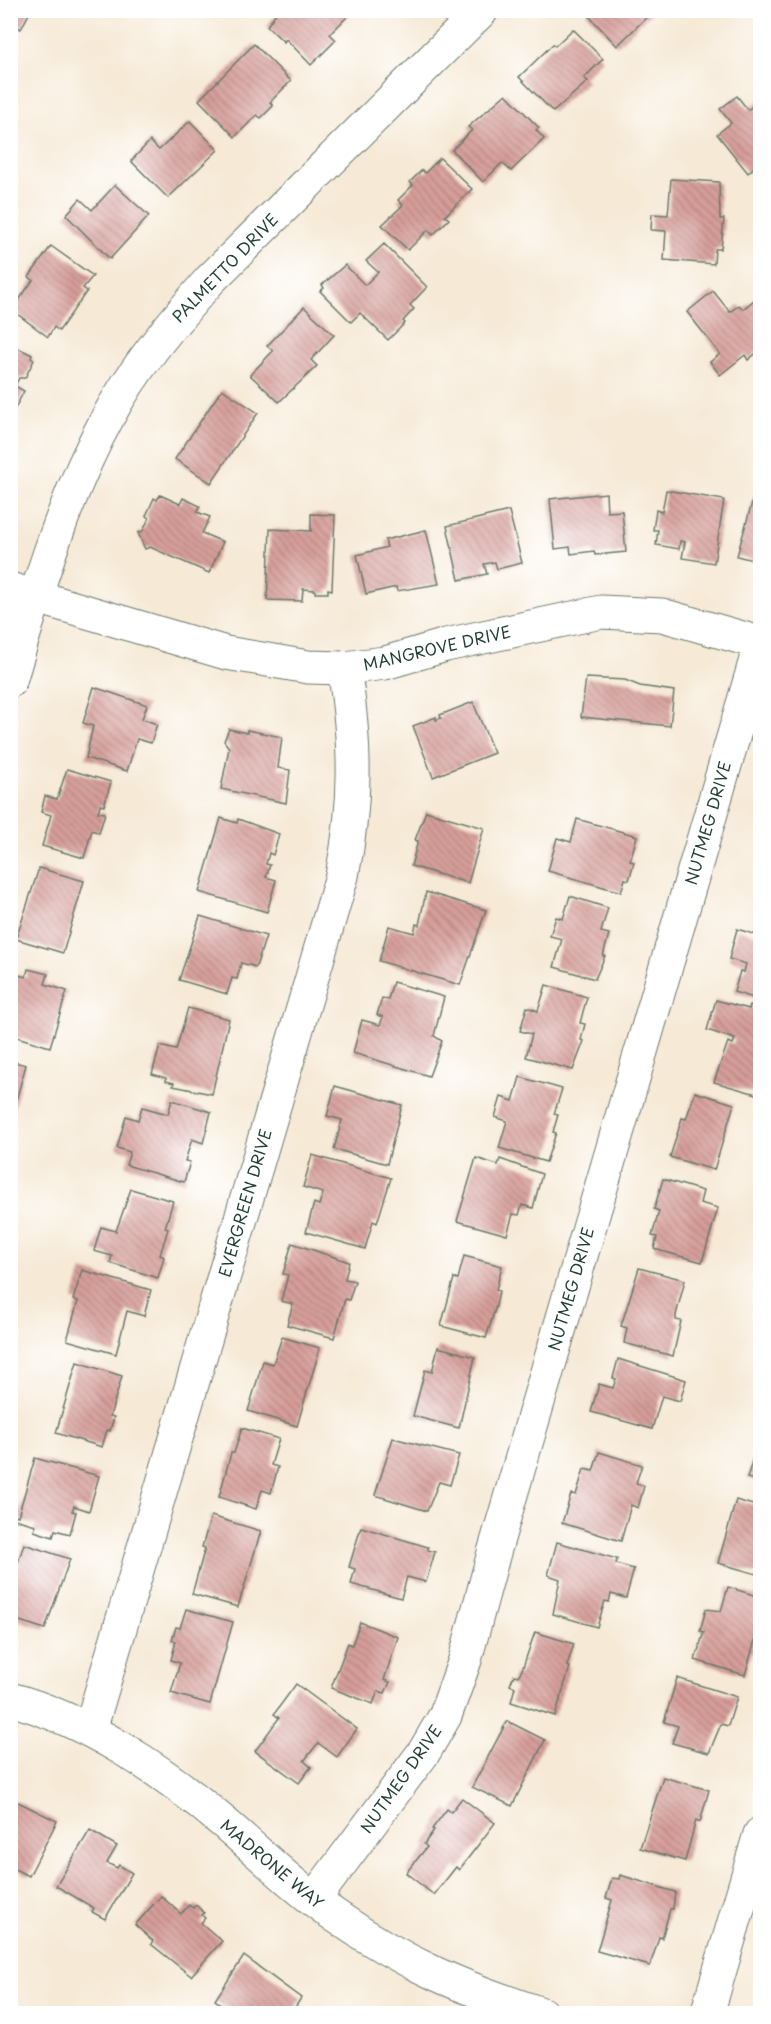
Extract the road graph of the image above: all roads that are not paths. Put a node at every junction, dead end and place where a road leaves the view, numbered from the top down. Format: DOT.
graph roads {
  1 [pos="482,10"];
  2 [pos="23,593"];
  3 [pos="760,644"];
  4 [pos="344,668"];
  5 [pos="10,681"];
  6 [pos="10,1699"];
  7 [pos="90,1730"];
  8 [pos="760,1834"];
  9 [pos="314,1899"];
  10 [pos="542,2013"];
  11 [pos="707,2013"];
  1 -- 2 [label="street, PALMETTO DRIVE"];
  2 -- 4 [label="street, MANGROVE DRIVE"];
  2 -- 5 [label="street, PALMETTO DRIVE"];
  3 -- 4 [label="street, MANGROVE DRIVE"];
  3 -- 9 [label="street, NUTMEG DRIVE"];
  4 -- 7 [label="street, EVERGREEN DRIVE"];
  6 -- 7 [label="street, MADRONE WAY"];
  7 -- 9 [label="street, MADRONE WAY"];
  8 -- 11 [label="street"];
  9 -- 10 [label="street, MADRONE WAY"];
}
